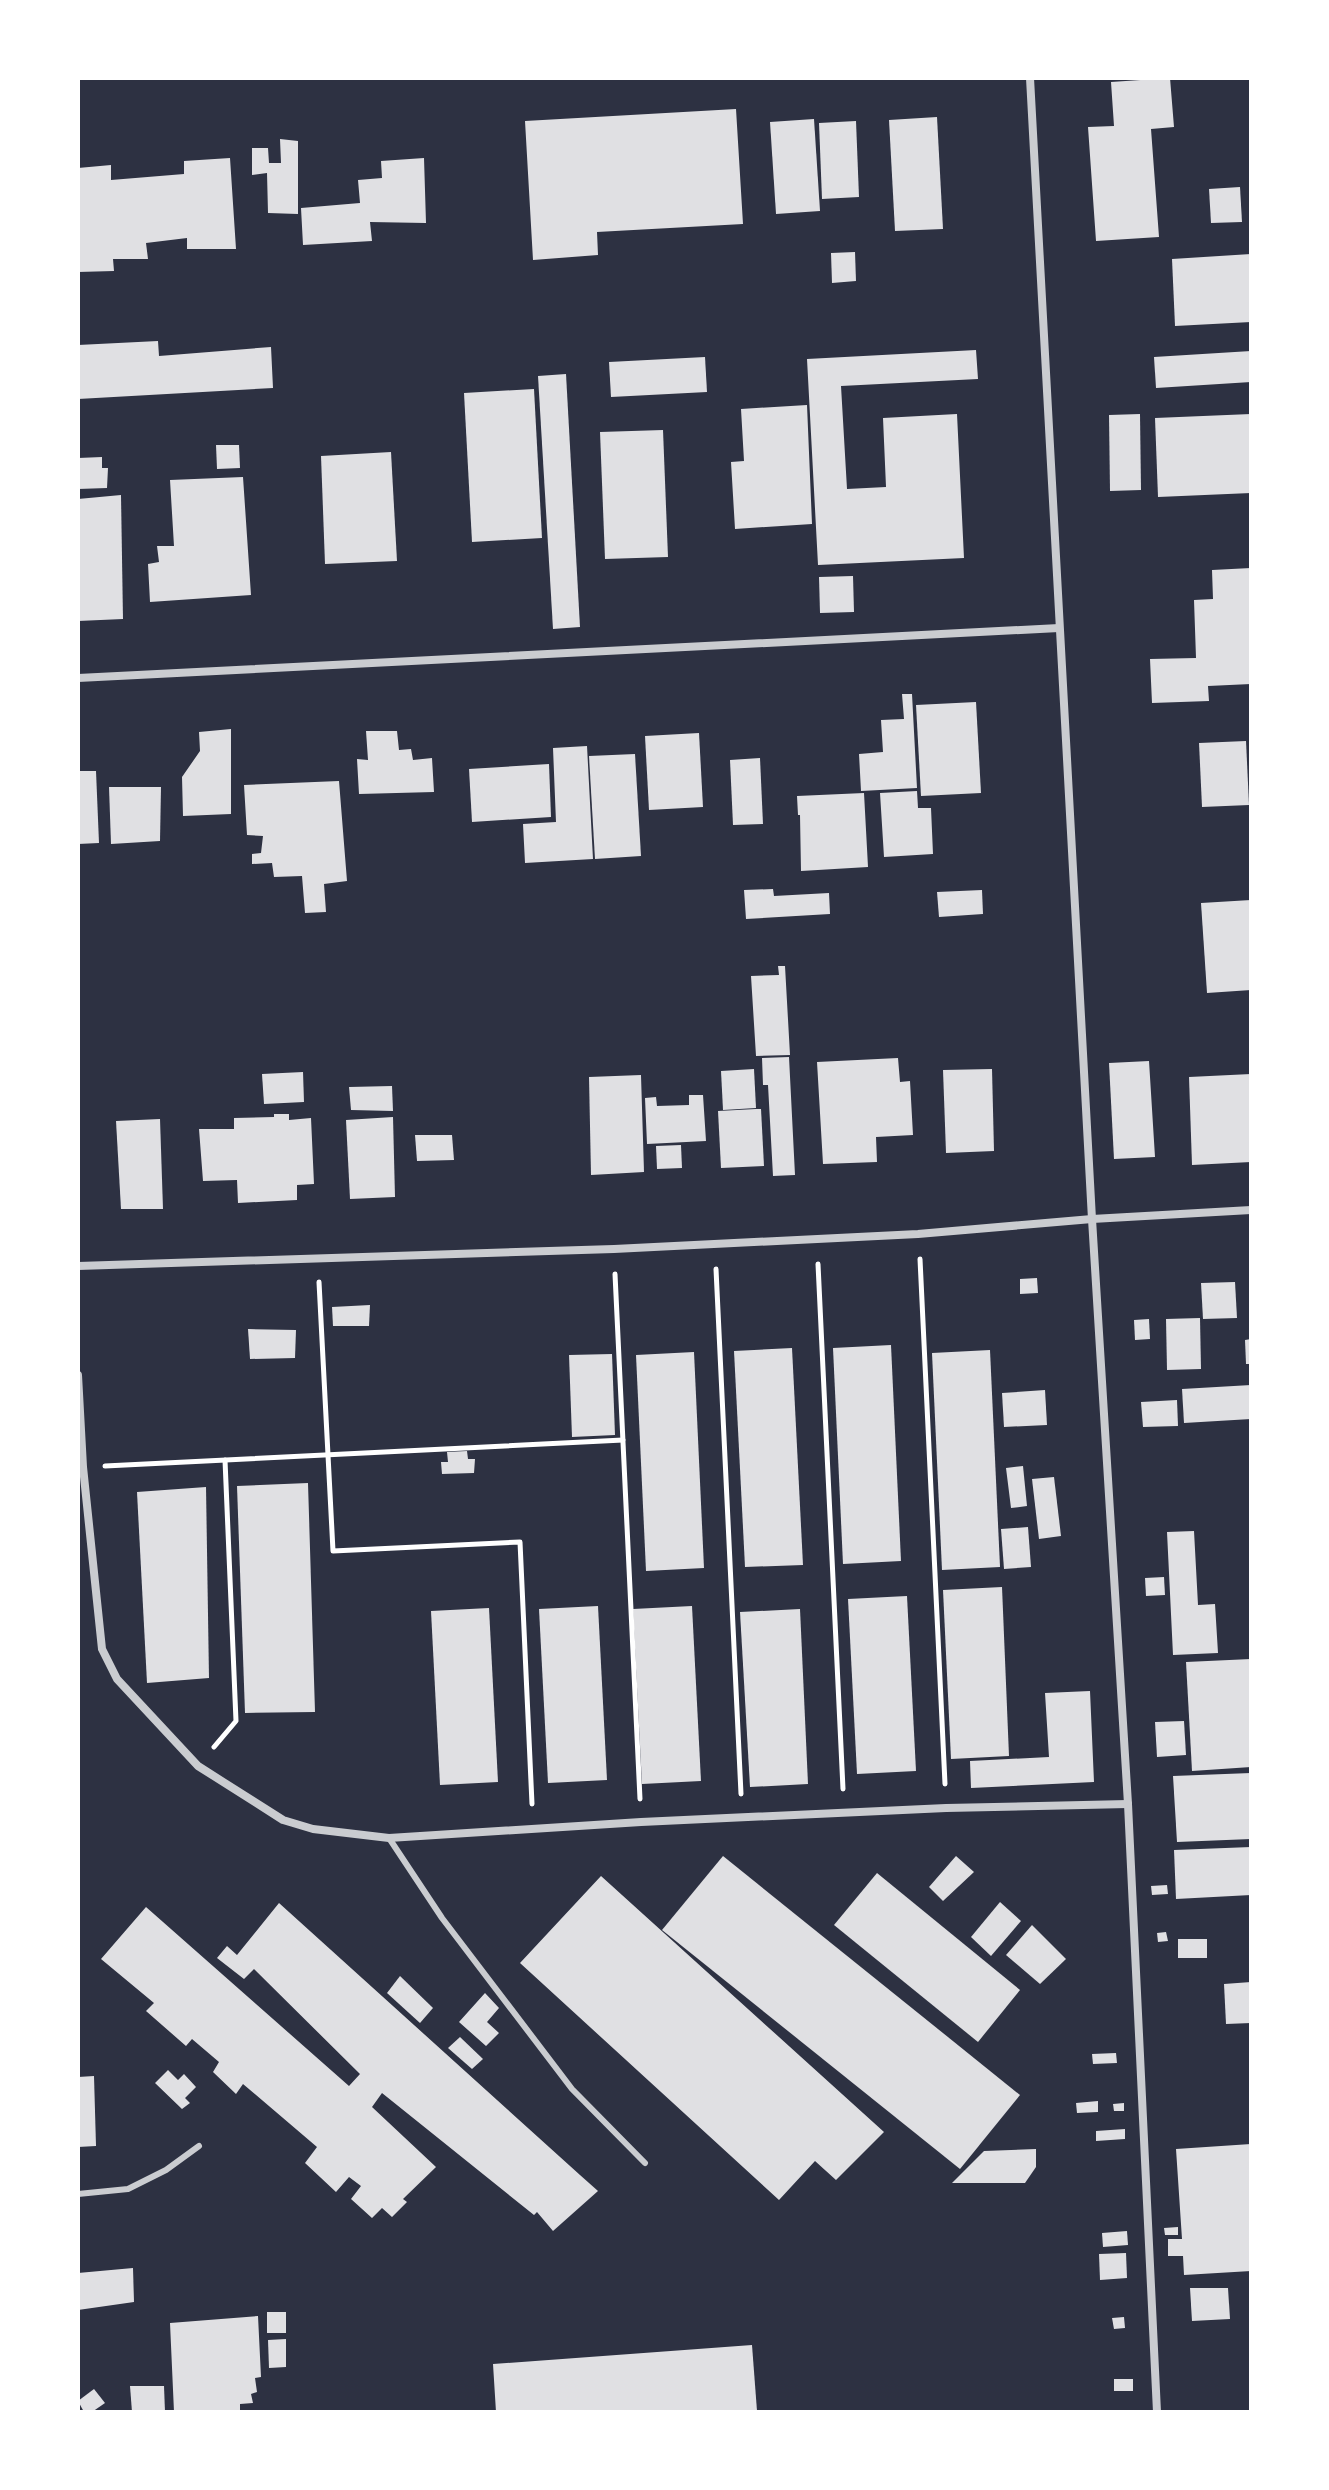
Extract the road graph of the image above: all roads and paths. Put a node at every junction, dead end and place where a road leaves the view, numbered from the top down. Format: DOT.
graph roads {
  1 [pos="1030,78"];
  2 [pos="1059,628"];
  3 [pos="78,678"];
  4 [pos="1251,1210"];
  5 [pos="1092,1219"];
  6 [pos="918,1234"];
  7 [pos="816,1239"];
  8 [pos="714,1244"];
  9 [pos="614,1249"];
  10 [pos="318,1257"];
  11 [pos="78,1266"];
  12 [pos="78,1375"];
  13 [pos="623,1440"];
  14 [pos="328,1455"];
  15 [pos="225,1460"];
  16 [pos="83,1467"];
  17 [pos="198,1766"];
  18 [pos="1128,1804"];
  19 [pos="946,1808"];
  20 [pos="844,1813"];
  21 [pos="742,1817"];
  22 [pos="641,1822"];
  23 [pos="533,1827"];
  24 [pos="389,1838"];
  25 [pos="199,2146"];
  26 [pos="645,2163"];
  27 [pos="78,2194"];
  28 [pos="1157,2412"];
  1 -- 2 [label="street"];
  2 -- 3 [label="street"];
  2 -- 5 [label="street"];
  4 -- 5 [label="street"];
  5 -- 6 [label="street"];
  5 -- 18 [label="street"];
  6 -- 7 [label="street"];
  6 -- 19 [label="path"];
  7 -- 8 [label="street"];
  7 -- 20 [label="path"];
  8 -- 9 [label="street"];
  8 -- 21 [label="path"];
  9 -- 10 [label="street"];
  9 -- 13 [label="path"];
  10 -- 11 [label="street"];
  10 -- 14 [label="path"];
  12 -- 16 [label="street"];
  13 -- 14 [label="path"];
  13 -- 22 [label="path"];
  14 -- 15 [label="path"];
  14 -- 23 [label="path"];
  15 -- 16 [label="path"];
  15 -- 17 [label="path"];
  16 -- 17 [label="street"];
  17 -- 24 [label="street"];
  18 -- 19 [label="street"];
  18 -- 28 [label="street"];
  19 -- 20 [label="street"];
  20 -- 21 [label="street"];
  21 -- 22 [label="street"];
  22 -- 23 [label="street"];
  23 -- 24 [label="street"];
  24 -- 26 [label="lane"];
  25 -- 27 [label="lane"];
}
